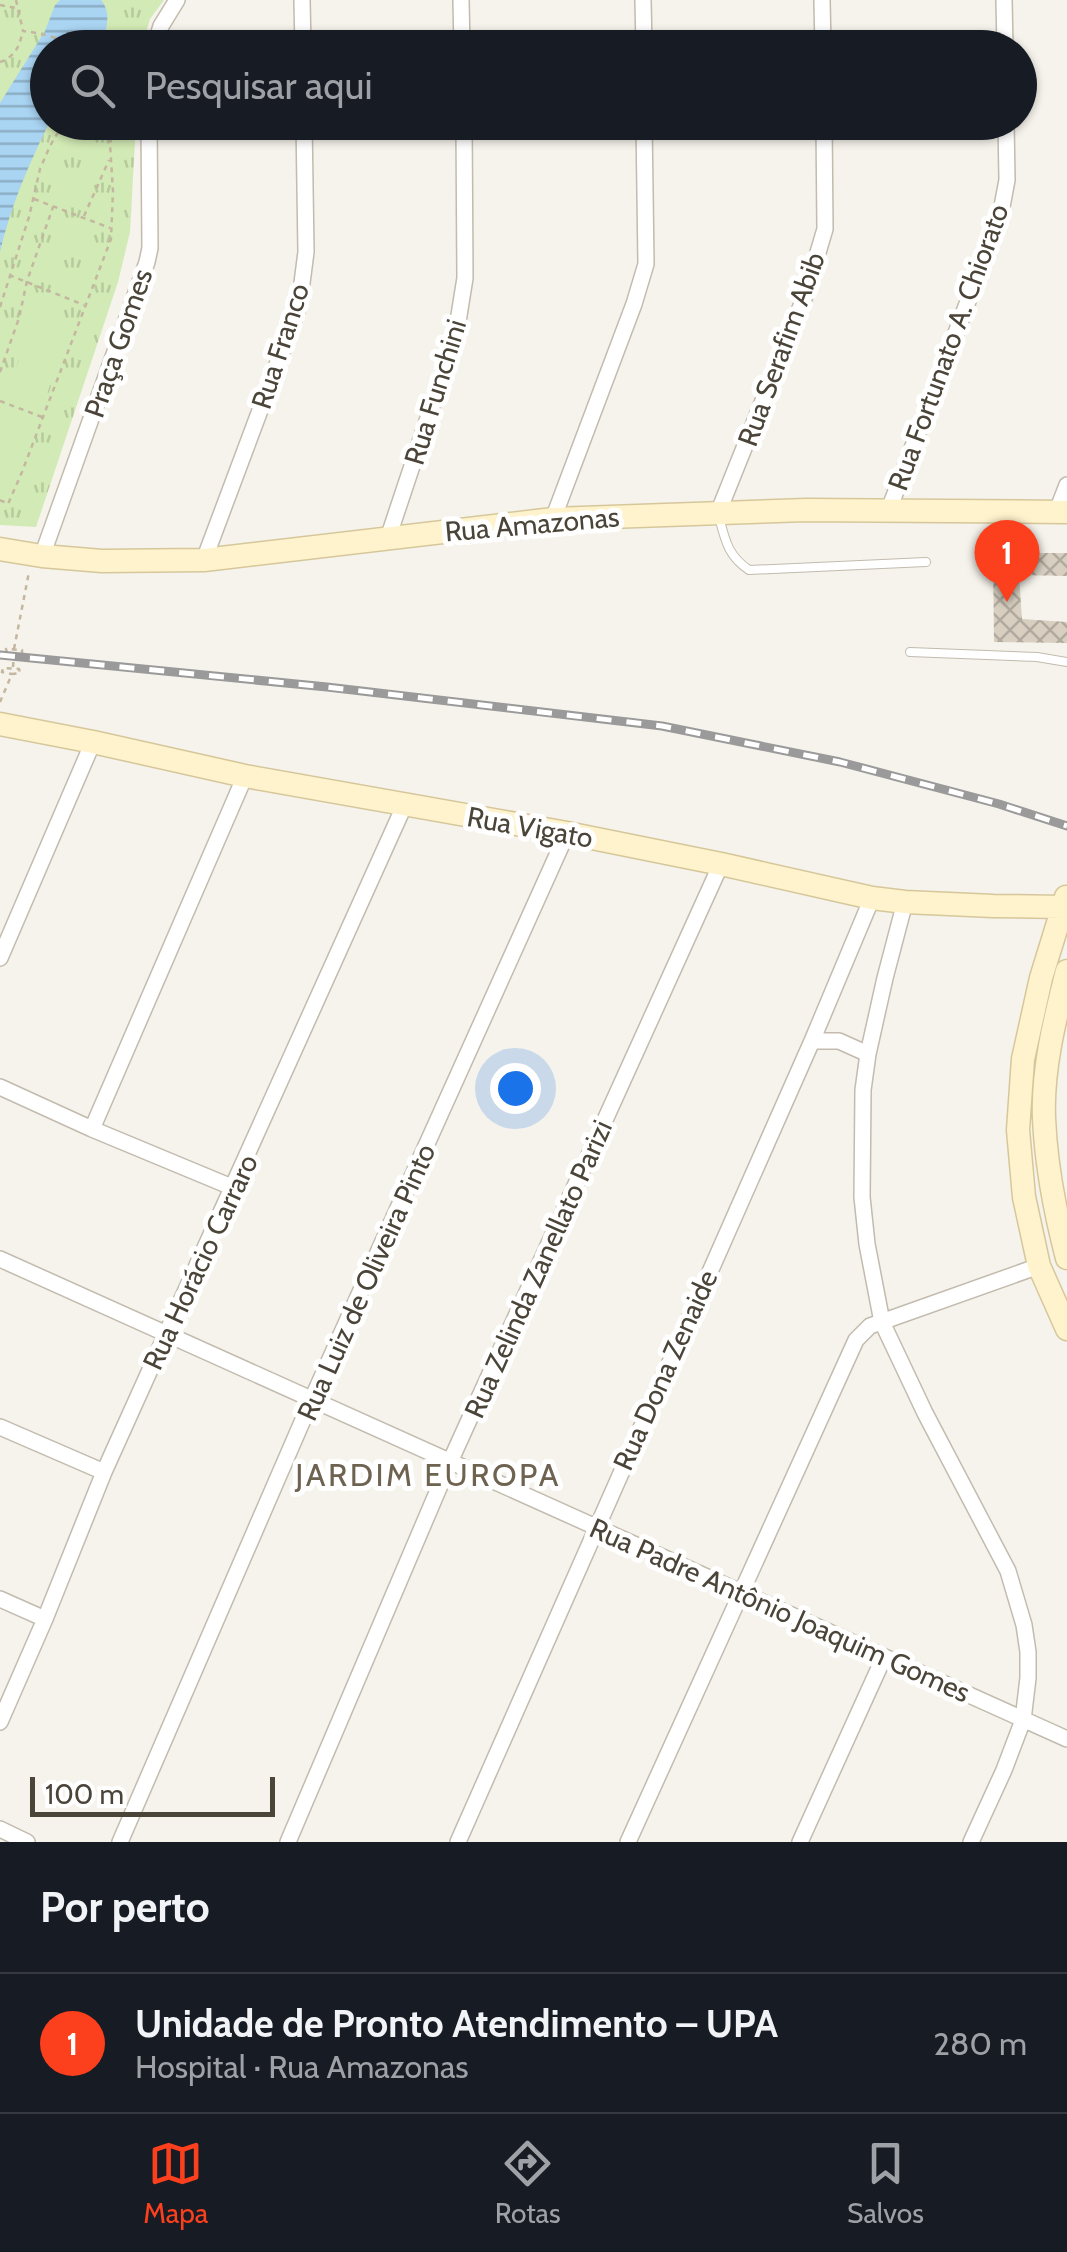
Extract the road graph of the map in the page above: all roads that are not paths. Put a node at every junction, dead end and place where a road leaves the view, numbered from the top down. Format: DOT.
graph roads {
  1 [pos="177,0"];
  2 [pos="302,0"];
  3 [pos="461,0"];
  4 [pos="643,0"];
  5 [pos="822,0"];
  6 [pos="1004,0"];
  7 [pos="161,30"];
  8 [pos="303,30"];
  9 [pos="462,30"];
  10 [pos="644,30"];
  11 [pos="823,30"];
  12 [pos="1005,30"];
  13 [pos="148,140"];
  14 [pos="304,140"];
  15 [pos="464,140"];
  16 [pos="644,140"];
  17 [pos="824,140"];
  18 [pos="1006,140"];
  19 [pos="1067,485"];
  20 [pos="718,512"];
  21 [pos="888,512"];
  22 [pos="1062,512"];
  23 [pos="553,519"];
  24 [pos="388,538"];
  25 [pos="0,549"];
  26 [pos="37,555"];
  27 [pos="204,560"];
  28 [pos="926,562"];
  29 [pos="910,652"];
  30 [pos="1067,662"];
  31 [pos="0,724"];
  32 [pos="93,742"];
  33 [pos="245,776"];
  34 [pos="405,804"];
  35 [pos="567,833"];
  36 [pos="721,864"];
  37 [pos="872,898"];
  38 [pos="1065,900"];
  39 [pos="906,902"];
  40 [pos="0,958"];
  41 [pos="1067,971"];
  42 [pos="1062,1024"];
  43 [pos="812,1042"];
  44 [pos="868,1054"];
  45 [pos="0,1087"];
  46 [pos="92,1129"];
  47 [pos="1058,1164"];
  48 [pos="234,1188"];
  49 [pos="1067,1258"];
  50 [pos="0,1259"];
  51 [pos="1038,1266"];
  52 [pos="882,1322"];
  53 [pos="1067,1328"];
  54 [pos="166,1334"];
  55 [pos="312,1400"];
  56 [pos="0,1427"];
  57 [pos="450,1462"];
  58 [pos="104,1472"];
  59 [pos="596,1527"];
  60 [pos="740,1592"];
  61 [pos="0,1600"];
  62 [pos="46,1619"];
  63 [pos="884,1657"];
  64 [pos="1024,1720"];
  65 [pos="0,1722"];
  66 [pos="1067,1739"];
  67 [pos="0,1830"];
  68 [pos="27,1842"];
  69 [pos="120,1842"];
  70 [pos="288,1842"];
  71 [pos="458,1842"];
  72 [pos="628,1842"];
  73 [pos="800,1842"];
  74 [pos="971,1842"];
  1 -- 7 [label="street"];
  2 -- 8 [label="street"];
  3 -- 9 [label="street"];
  4 -- 10 [label="street"];
  5 -- 11 [label="street"];
  6 -- 12 [label="street"];
  13 -- 26 [label="street, Praça Gomes"];
  14 -- 27 [label="street, Rua Franco"];
  15 -- 24 [label="street, Rua Funchini"];
  16 -- 23 [label="street"];
  17 -- 20 [label="street, Rua Serafim Abib"];
  18 -- 21 [label="street, Rua Fortunato A. Chiorato"];
  19 -- 22 [label="street"];
  20 -- 21 [label="street, Rua Amazonas"];
  20 -- 23 [label="street, Rua Amazonas"];
  20 -- 28 [label="lane"];
  21 -- 22 [label="street, Rua Amazonas"];
  23 -- 24 [label="street, Rua Amazonas"];
  24 -- 27 [label="street, Rua Amazonas"];
  25 -- 26 [label="street, Rua Amazonas"];
  26 -- 27 [label="street, Rua Amazonas"];
  29 -- 30 [label="lane"];
  31 -- 32 [label="street, Rua Vigato"];
  32 -- 33 [label="street, Rua Vigato"];
  32 -- 40 [label="street"];
  33 -- 34 [label="street, Rua Vigato"];
  33 -- 46 [label="street"];
  34 -- 35 [label="street, Rua Vigato"];
  34 -- 48 [label="street, Rua Horácio Carraro"];
  35 -- 36 [label="street, Rua Vigato"];
  35 -- 55 [label="street, Rua Luiz de Oliveira Pinto"];
  36 -- 37 [label="street, Rua Vigato"];
  36 -- 57 [label="street, Rua Zelinda Zanellato Parizi"];
  37 -- 39 [label="street, Rua Vigato"];
  37 -- 43 [label="street, Rua Dona Zenaide"];
  38 -- 39 [label="street, Rua Vigato"];
  38 -- 51 [label="street"];
  39 -- 44 [label="street"];
  41 -- 42 [label="street"];
  42 -- 47 [label="street"];
  43 -- 44 [label="street"];
  43 -- 59 [label="street, Rua Dona Zenaide"];
  44 -- 52 [label="street"];
  45 -- 46 [label="street"];
  46 -- 48 [label="street"];
  47 -- 49 [label="street"];
  48 -- 54 [label="street, Rua Horácio Carraro"];
  50 -- 54 [label="street, Rua Padre Antônio Joaquim Gomes"];
  51 -- 52 [label="street"];
  51 -- 53 [label="street"];
  52 -- 60 [label="street"];
  52 -- 64 [label="street"];
  54 -- 55 [label="street, Rua Padre Antônio Joaquim Gomes"];
  54 -- 58 [label="street, Rua Horácio Carraro"];
  55 -- 57 [label="street, Rua Padre Antônio Joaquim Gomes"];
  55 -- 69 [label="street, Rua Luiz de Oliveira Pinto"];
  56 -- 58 [label="street"];
  57 -- 59 [label="street, Rua Padre Antônio Joaquim Gomes"];
  57 -- 70 [label="street, Rua Zelinda Zanellato Parizi"];
  58 -- 62 [label="street, Rua Horácio Carraro"];
  59 -- 60 [label="street, Rua Padre Antônio Joaquim Gomes"];
  59 -- 71 [label="street, Rua Dona Zenaide"];
  60 -- 63 [label="street, Rua Padre Antônio Joaquim Gomes"];
  60 -- 72 [label="street"];
  61 -- 62 [label="street"];
  62 -- 65 [label="street, Rua Horácio Carraro"];
  63 -- 64 [label="street, Rua Padre Antônio Joaquim Gomes"];
  63 -- 73 [label="street"];
  64 -- 66 [label="street, Rua Padre Antônio Joaquim Gomes"];
  64 -- 74 [label="street"];
  67 -- 68 [label="street"];
}
